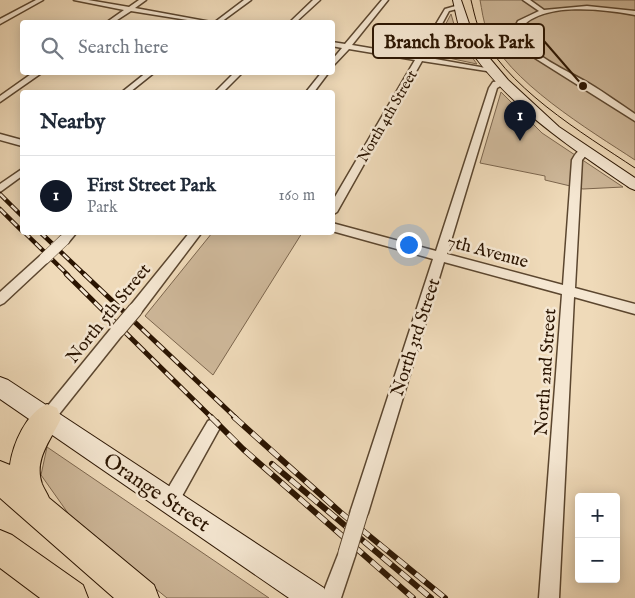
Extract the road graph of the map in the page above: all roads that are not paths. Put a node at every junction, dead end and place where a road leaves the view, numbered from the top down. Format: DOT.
graph roads {
  1 [pos="40,0"];
  2 [pos="76,0"];
  3 [pos="144,0"];
  4 [pos="248,0"];
  5 [pos="317,0"];
  6 [pos="385,0"];
  7 [pos="526,0"];
  8 [pos="458,3"];
  9 [pos="129,9"];
  10 [pos="541,10"];
  11 [pos="635,13"];
  12 [pos="113,20"];
  13 [pos="196,20"];
  14 [pos="221,20"];
  15 [pos="295,20"];
  16 [pos="0,22"];
  17 [pos="335,44"];
  18 [pos="348,46"];
  19 [pos="420,59"];
  20 [pos="335,61"];
  21 [pos="493,70"];
  22 [pos="36,75"];
  23 [pos="148,75"];
  24 [pos="237,75"];
  25 [pos="324,75"];
  26 [pos="504,82"];
  27 [pos="129,90"];
  28 [pos="221,90"];
  29 [pos="312,90"];
  30 [pos="0,100"];
  31 [pos="635,118"];
  32 [pos="0,137"];
  33 [pos="20,142"];
  34 [pos="585,152"];
  35 [pos="20,174"];
  36 [pos="635,184"];
  37 [pos="2,187"];
  38 [pos="335,207"];
  39 [pos="335,228"];
  40 [pos="195,235"];
  41 [pos="68,236"];
  42 [pos="440,256"];
  43 [pos="569,291"];
  44 [pos="0,300"];
  45 [pos="635,309"];
  46 [pos="0,387"];
  47 [pos="48,418"];
  48 [pos="213,426"];
  49 [pos="0,477"];
  50 [pos="170,501"];
  51 [pos="40,511"];
  52 [pos="0,547"];
  53 [pos="70,598"];
  54 [pos="141,598"];
  55 [pos="314,598"];
  56 [pos="331,598"];
  57 [pos="549,598"];
  1 -- 16 [label="street"];
  2 -- 9 [label="street"];
  3 -- 9 [label="street"];
  4 -- 14 [label="street"];
  5 -- 15 [label="street"];
  6 -- 18 [label="street"];
  7 -- 10 [label="street"];
  8 -- 19 [label="street, North 4th Street"];
  8 -- 21 [label="main road"];
  9 -- 12 [label="street"];
  9 -- 13 [label="street"];
  10 -- 11 [label="street"];
  10 -- 31 [label="street"];
  17 -- 18 [label="street"];
  18 -- 19 [label="street"];
  18 -- 20 [label="street"];
  19 -- 21 [label="street"];
  19 -- 38 [label="street, North 4th Street"];
  21 -- 26 [label="main road"];
  22 -- 30 [label="street"];
  23 -- 27 [label="street"];
  24 -- 28 [label="street"];
  25 -- 29 [label="street"];
  26 -- 34 [label="main road"];
  26 -- 42 [label="street, North 3rd Street"];
  32 -- 33 [label="street"];
  34 -- 36 [label="main road"];
  34 -- 43 [label="street, North 2nd Street"];
  35 -- 37 [label="street"];
  39 -- 42 [label="street, 7th Avenue"];
  40 -- 47 [label="street, North 5th Street, bridge"];
  41 -- 44 [label="street, bridge"];
  42 -- 43 [label="street, 7th Avenue"];
  42 -- 56 [label="street, North 3rd Street, bridge"];
  43 -- 45 [label="street, 7th Avenue"];
  43 -- 57 [label="street, North 2nd Street"];
  46 -- 47 [label="main road, Orange Street"];
  47 -- 50 [label="main road, Orange Street"];
  47 -- 51 [label="highway"];
  48 -- 50 [label="street"];
  49 -- 51 [label="highway"];
  50 -- 55 [label="main road, Orange Street"];
  51 -- 54 [label="highway"];
  52 -- 53 [label="highway"];
}
